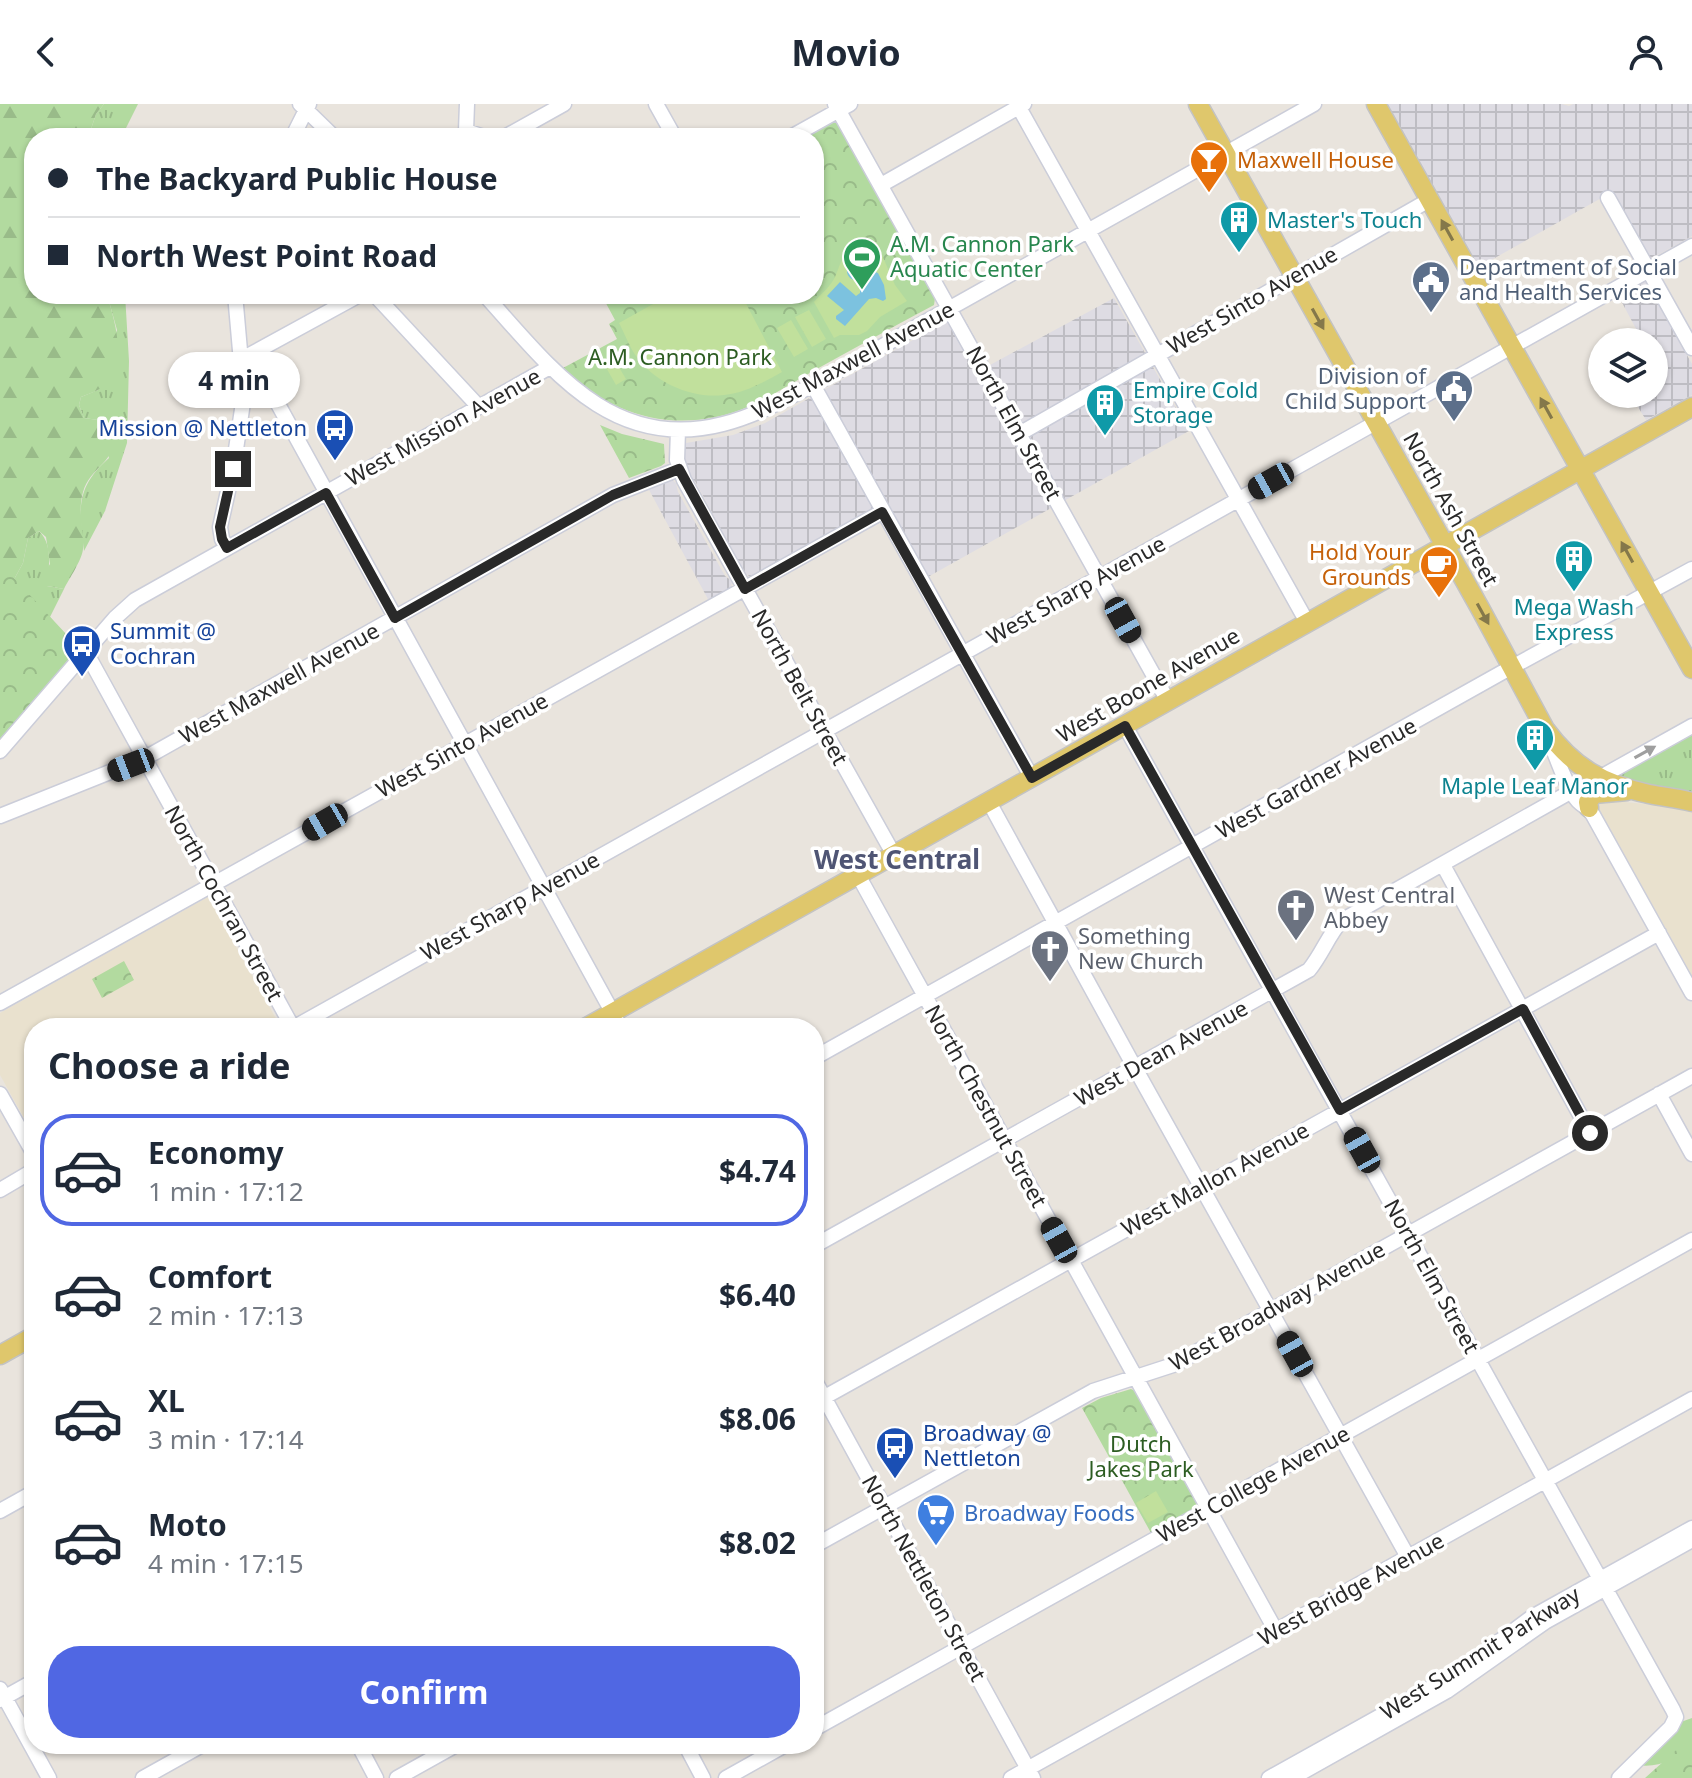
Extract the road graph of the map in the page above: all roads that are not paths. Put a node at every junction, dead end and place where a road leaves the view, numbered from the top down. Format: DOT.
graph roads {
  1 [pos="467,104"];
  2 [pos="564,104"];
  3 [pos="656,104"];
  4 [pos="1198,104"];
  5 [pos="1314,104"];
  6 [pos="1376,104"];
  7 [pos="1020,105"];
  8 [pos="305,106"];
  9 [pos="842,106"];
  10 [pos="296,128"];
  11 [pos="326,128"];
  12 [pos="464,128"];
  13 [pos="521,128"];
  14 [pos="669,128"];
  15 [pos="806,128"];
  16 [pos="1226,153"];
  17 [pos="881,185"];
  18 [pos="1608,198"];
  19 [pos="1431,199"];
  20 [pos="1088,232"];
  21 [pos="1692,246"];
  22 [pos="1649,271"];
  23 [pos="1294,276"];
  24 [pos="237,304"];
  25 [pos="343,304"];
  26 [pos="383,304"];
  27 [pos="493,304"];
  28 [pos="949,309"];
  29 [pos="1512,348"];
  30 [pos="1692,348"];
  31 [pos="1157,354"];
  32 [pos="245,358"];
  33 [pos="550,367"];
  34 [pos="813,385"];
  35 [pos="479,407"];
  36 [pos="1692,407"];
  37 [pos="1376,423"];
  38 [pos="678,430"];
  39 [pos="1019,434"];
  40 [pos="679,469"];
  41 [pos="1581,469"];
  42 [pos="326,493"];
  43 [pos="1239,499"];
  44 [pos="882,512"];
  45 [pos="1444,546"];
  46 [pos="227,548"];
  47 [pos="1692,569"];
  48 [pos="1099,577"];
  49 [pos="745,589"];
  50 [pos="1650,592"];
  51 [pos="395,618"];
  52 [pos="1307,622"];
  53 [pos="86,652"];
  54 [pos="963,654"];
  55 [pos="1512,667"];
  56 [pos="1692,669"];
  57 [pos="1168,701"];
  58 [pos="1125,726"];
  59 [pos="1692,726"];
  60 [pos="1545,729"];
  61 [pos="825,731"];
  62 [pos="464,744"];
  63 [pos="0,751"];
  64 [pos="145,758"];
  65 [pos="1032,778"];
  66 [pos="1572,791"];
  67 [pos="1594,793"];
  68 [pos="989,802"];
  69 [pos="1692,802"];
  70 [pos="0,816"];
  71 [pos="1192,847"];
  72 [pos="894,855"];
  73 [pos="1443,865"];
  74 [pos="858,875"];
  75 [pos="213,884"];
  76 [pos="544,887"];
  77 [pos="1057,923"];
  78 [pos="1659,933"];
  79 [pos="1274,990"];
  80 [pos="1692,993"];
  81 [pos="926,996"];
  82 [pos="0,1003"];
  83 [pos="1523,1009"];
  84 [pos="287,1018"];
  85 [pos="311,1018"];
  86 [pos="616,1018"];
  87 [pos="620,1018"];
  88 [pos="824,1052"];
  89 [pos="1135,1068"];
  90 [pos="1692,1076"];
  91 [pos="0,1094"];
  92 [pos="1659,1094"];
  93 [pos="1340,1110"];
  94 [pos="1590,1133"];
  95 [pos="24,1136"];
  96 [pos="1004,1140"];
  97 [pos="1692,1154"];
  98 [pos="24,1176"];
  99 [pos="1201,1186"];
  100 [pos="0,1190"];
  101 [pos="1408,1234"];
  102 [pos="824,1240"];
  103 [pos="1692,1240"];
  104 [pos="1070,1260"];
  105 [pos="1271,1311"];
  106 [pos="24,1342"];
  107 [pos="0,1355"];
  108 [pos="1477,1359"];
  109 [pos="1134,1377"];
  110 [pos="824,1397"];
  111 [pos="1692,1399"];
  112 [pos="824,1408"];
  113 [pos="1340,1436"];
  114 [pos="1546,1480"];
  115 [pos="24,1498"];
  116 [pos="884,1507"];
  117 [pos="1209,1510"];
  118 [pos="0,1511"];
  119 [pos="1692,1528"];
  120 [pos="824,1540"];
  121 [pos="1692,1540"];
  122 [pos="1408,1557"];
  123 [pos="1604,1583"];
  124 [pos="1276,1631"];
  125 [pos="961,1647"];
  126 [pos="24,1685"];
  127 [pos="2,1695"];
  128 [pos="824,1723"];
  129 [pos="24,1734"];
  130 [pos="35,1754"];
  131 [pos="186,1754"];
  132 [pos="363,1754"];
  133 [pos="440,1754"];
  134 [pos="690,1754"];
  135 [pos="769,1754"];
  136 [pos="1030,1773"];
  137 [pos="1282,1776"];
  138 [pos="49,1778"];
  139 [pos="143,1778"];
  140 [pos="376,1778"];
  141 [pos="397,1778"];
  142 [pos="703,1778"];
  143 [pos="726,1778"];
  144 [pos="1011,1778"];
  145 [pos="1619,1778"];
  1 -- 12 [label="street"];
  2 -- 13 [label="street"];
  3 -- 14 [label="street"];
  4 -- 16 [label="main road, North Ash Street"];
  5 -- 16 [label="street, West Maxwell Avenue"];
  6 -- 19 [label="main road"];
  7 -- 17 [label="street"];
  7 -- 20 [label="street"];
  8 -- 10 [label="street"];
  8 -- 11 [label="street"];
  9 -- 15 [label="street"];
  9 -- 17 [label="street, North Elm Street"];
  16 -- 20 [label="street, West Maxwell Avenue"];
  16 -- 23 [label="main road, North Ash Street"];
  17 -- 28 [label="street, North Elm Street"];
  18 -- 22 [label="street"];
  19 -- 23 [label="street, West Sinto Avenue"];
  29 -- 19 [label="main road, one-way"];
  20 -- 28 [label="street, West Maxwell Avenue"];
  20 -- 31 [label="street"];
  21 -- 22 [label="street, West Sharp Avenue"];
  22 -- 29 [label="street, West Sharp Avenue"];
  22 -- 30 [label="street"];
  23 -- 31 [label="street, West Sinto Avenue"];
  23 -- 37 [label="main road, North Ash Street, one-way"];
  24 -- 32 [label="street"];
  25 -- 32 [label="street"];
  26 -- 35 [label="street"];
  27 -- 33 [label="street, West Maxwell Avenue"];
  28 -- 34 [label="street, West Maxwell Avenue"];
  28 -- 39 [label="street, North Elm Street"];
  29 -- 37 [label="street, West Sharp Avenue"];
  41 -- 29 [label="main road, one-way"];
  31 -- 39 [label="street, West Sinto Avenue"];
  31 -- 43 [label="street"];
  32 -- 42 [label="street"];
  32 -- 46 [label="street"];
  33 -- 35 [label="street, West Mission Avenue"];
  33 -- 38 [label="street, West Maxwell Avenue"];
  34 -- 38 [label="street, West Maxwell Avenue"];
  34 -- 44 [label="street"];
  35 -- 42 [label="street, West Mission Avenue"];
  36 -- 41 [label="main road, West Boone Avenue"];
  37 -- 43 [label="street, West Sharp Avenue"];
  37 -- 45 [label="main road, North Ash Street"];
  38 -- 40 [label="street, North Belt Street"];
  39 -- 48 [label="street, North Elm Street"];
  40 -- 49 [label="street, North Belt Street"];
  40 -- 51 [label="street, West Maxwell Avenue"];
  41 -- 45 [label="main road, West Boone Avenue"];
  50 -- 41 [label="main road, one-way"];
  42 -- 46 [label="street, West Mission Avenue"];
  42 -- 51 [label="street"];
  43 -- 48 [label="street, West Sharp Avenue"];
  43 -- 52 [label="street"];
  44 -- 49 [label="street, West Sinto Avenue"];
  44 -- 54 [label="street"];
  45 -- 52 [label="main road, West Boone Avenue"];
  45 -- 55 [label="main road, North Ash Street, one-way"];
  46 -- 53 [label="street, West Mission Avenue"];
  47 -- 50 [label="street, West Gardner Avenue"];
  48 -- 54 [label="street, West Sharp Avenue"];
  48 -- 57 [label="street, North Elm Street"];
  49 -- 61 [label="street, North Belt Street"];
  49 -- 62 [label="street, West Sinto Avenue"];
  50 -- 55 [label="street, West Gardner Avenue"];
  50 -- 56 [label="main road"];
  51 -- 62 [label="street"];
  51 -- 64 [label="street, West Maxwell Avenue"];
  52 -- 57 [label="main road, West Boone Avenue"];
  53 -- 63 [label="street, West Mission Avenue"];
  53 -- 64 [label="street, North Cochran Street"];
  54 -- 61 [label="street, West Sharp Avenue"];
  54 -- 65 [label="street"];
  55 -- 60 [label="main road, North Ash Street"];
  55 -- 71 [label="street, West Gardner Avenue"];
  57 -- 58 [label="main road, West Boone Avenue"];
  58 -- 65 [label="main road, West Boone Avenue"];
  58 -- 71 [label="street, North Elm Street"];
  67 -- 59 [label="street, one-way"];
  60 -- 66 [label="street, North Ash Street"];
  60 -- 67 [label="main road, North Ash Street"];
  61 -- 72 [label="street, North Belt Street"];
  61 -- 76 [label="street, West Sharp Avenue"];
  62 -- 75 [label="street, West Sinto Avenue"];
  62 -- 76 [label="street"];
  64 -- 70 [label="street, West Maxwell Avenue"];
  64 -- 75 [label="street, North Cochran Street"];
  65 -- 68 [label="main road, West Boone Avenue"];
  66 -- 67 [label="street, North Ash Street"];
  66 -- 73 [label="street, West Dean Avenue"];
  67 -- 69 [label="main road"];
  67 -- 78 [label="street, North Ash Street"];
  68 -- 72 [label="main road, West Boone Avenue"];
  68 -- 77 [label="street"];
  71 -- 77 [label="street, West Gardner Avenue"];
  71 -- 79 [label="street, North Elm Street"];
  72 -- 74 [label="main road, West Boone Avenue"];
  73 -- 79 [label="street, West Dean Avenue"];
  73 -- 83 [label="street"];
  74 -- 81 [label="street, North Chestnut Street"];
  74 -- 87 [label="main road, West Boone Avenue"];
  75 -- 82 [label="street, West Sinto Avenue"];
  75 -- 84 [label="street, North Cochran Street"];
  76 -- 85 [label="street, West Sharp Avenue"];
  76 -- 86 [label="street"];
  77 -- 81 [label="street, West Gardner Avenue"];
  77 -- 89 [label="street"];
  78 -- 80 [label="street, North Ash Street"];
  78 -- 83 [label="street, West Mallon Avenue"];
  79 -- 89 [label="street, West Dean Avenue"];
  79 -- 93 [label="street, North Elm Street"];
  81 -- 88 [label="street, West Gardner Avenue"];
  81 -- 96 [label="street, North Chestnut Street"];
  83 -- 93 [label="street, West Mallon Avenue"];
  83 -- 94 [label="street"];
  89 -- 96 [label="street, West Dean Avenue"];
  89 -- 99 [label="street"];
  90 -- 92 [label="street, West Broadway Avenue"];
  91 -- 95 [label="street"];
  92 -- 94 [label="street, West Broadway Avenue"];
  92 -- 97 [label="street"];
  93 -- 99 [label="street, West Mallon Avenue"];
  93 -- 101 [label="street, North Elm Street"];
  94 -- 101 [label="street, West Broadway Avenue"];
  96 -- 102 [label="street, West Dean Avenue"];
  96 -- 104 [label="street, North Chestnut Street"];
  98 -- 100 [label="street"];
  99 -- 104 [label="street, West Mallon Avenue"];
  99 -- 105 [label="street"];
  101 -- 105 [label="street, West Broadway Avenue"];
  101 -- 108 [label="street, North Elm Street"];
  103 -- 108 [label="street, West College Avenue"];
  104 -- 109 [label="street, North Chestnut Street"];
  104 -- 110 [label="street, West Mallon Avenue"];
  105 -- 109 [label="street, West Broadway Avenue"];
  105 -- 113 [label="street"];
  106 -- 107 [label="main road"];
  108 -- 113 [label="street, West College Avenue"];
  108 -- 114 [label="street, North Elm Street"];
  109 -- 116 [label="street, West Broadway Avenue"];
  109 -- 117 [label="street, North Chestnut Street"];
  111 -- 114 [label="street, West Bridge Avenue"];
  112 -- 116 [label="street, North Nettleton Street"];
  113 -- 117 [label="street, West College Avenue"];
  113 -- 122 [label="street"];
  114 -- 122 [label="street, West Bridge Avenue"];
  114 -- 123 [label="street, North Elm Street"];
  115 -- 118 [label="street"];
  116 -- 120 [label="street, West Broadway Avenue"];
  116 -- 125 [label="street, North Nettleton Street"];
  117 -- 124 [label="street, North Chestnut Street"];
  117 -- 125 [label="street, West College Avenue"];
  119 -- 123 [label="street, West Summit Parkway"];
  121 -- 123 [label="street, West Summit Parkway"];
  122 -- 124 [label="street, West Bridge Avenue"];
  123 -- 137 [label="street, West Summit Parkway"];
  123 -- 145 [label="street, North Elm Street"];
  124 -- 136 [label="street, West Bridge Avenue"];
  125 -- 128 [label="street, West College Avenue"];
  125 -- 136 [label="street, North Nettleton Street"];
  126 -- 127 [label="street"];
  127 -- 129 [label="street"];
  130 -- 138 [label="street"];
  131 -- 139 [label="street"];
  132 -- 140 [label="street"];
  133 -- 141 [label="street"];
  134 -- 142 [label="street"];
  135 -- 143 [label="street"];
  136 -- 144 [label="street, West Bridge Avenue"];
}
